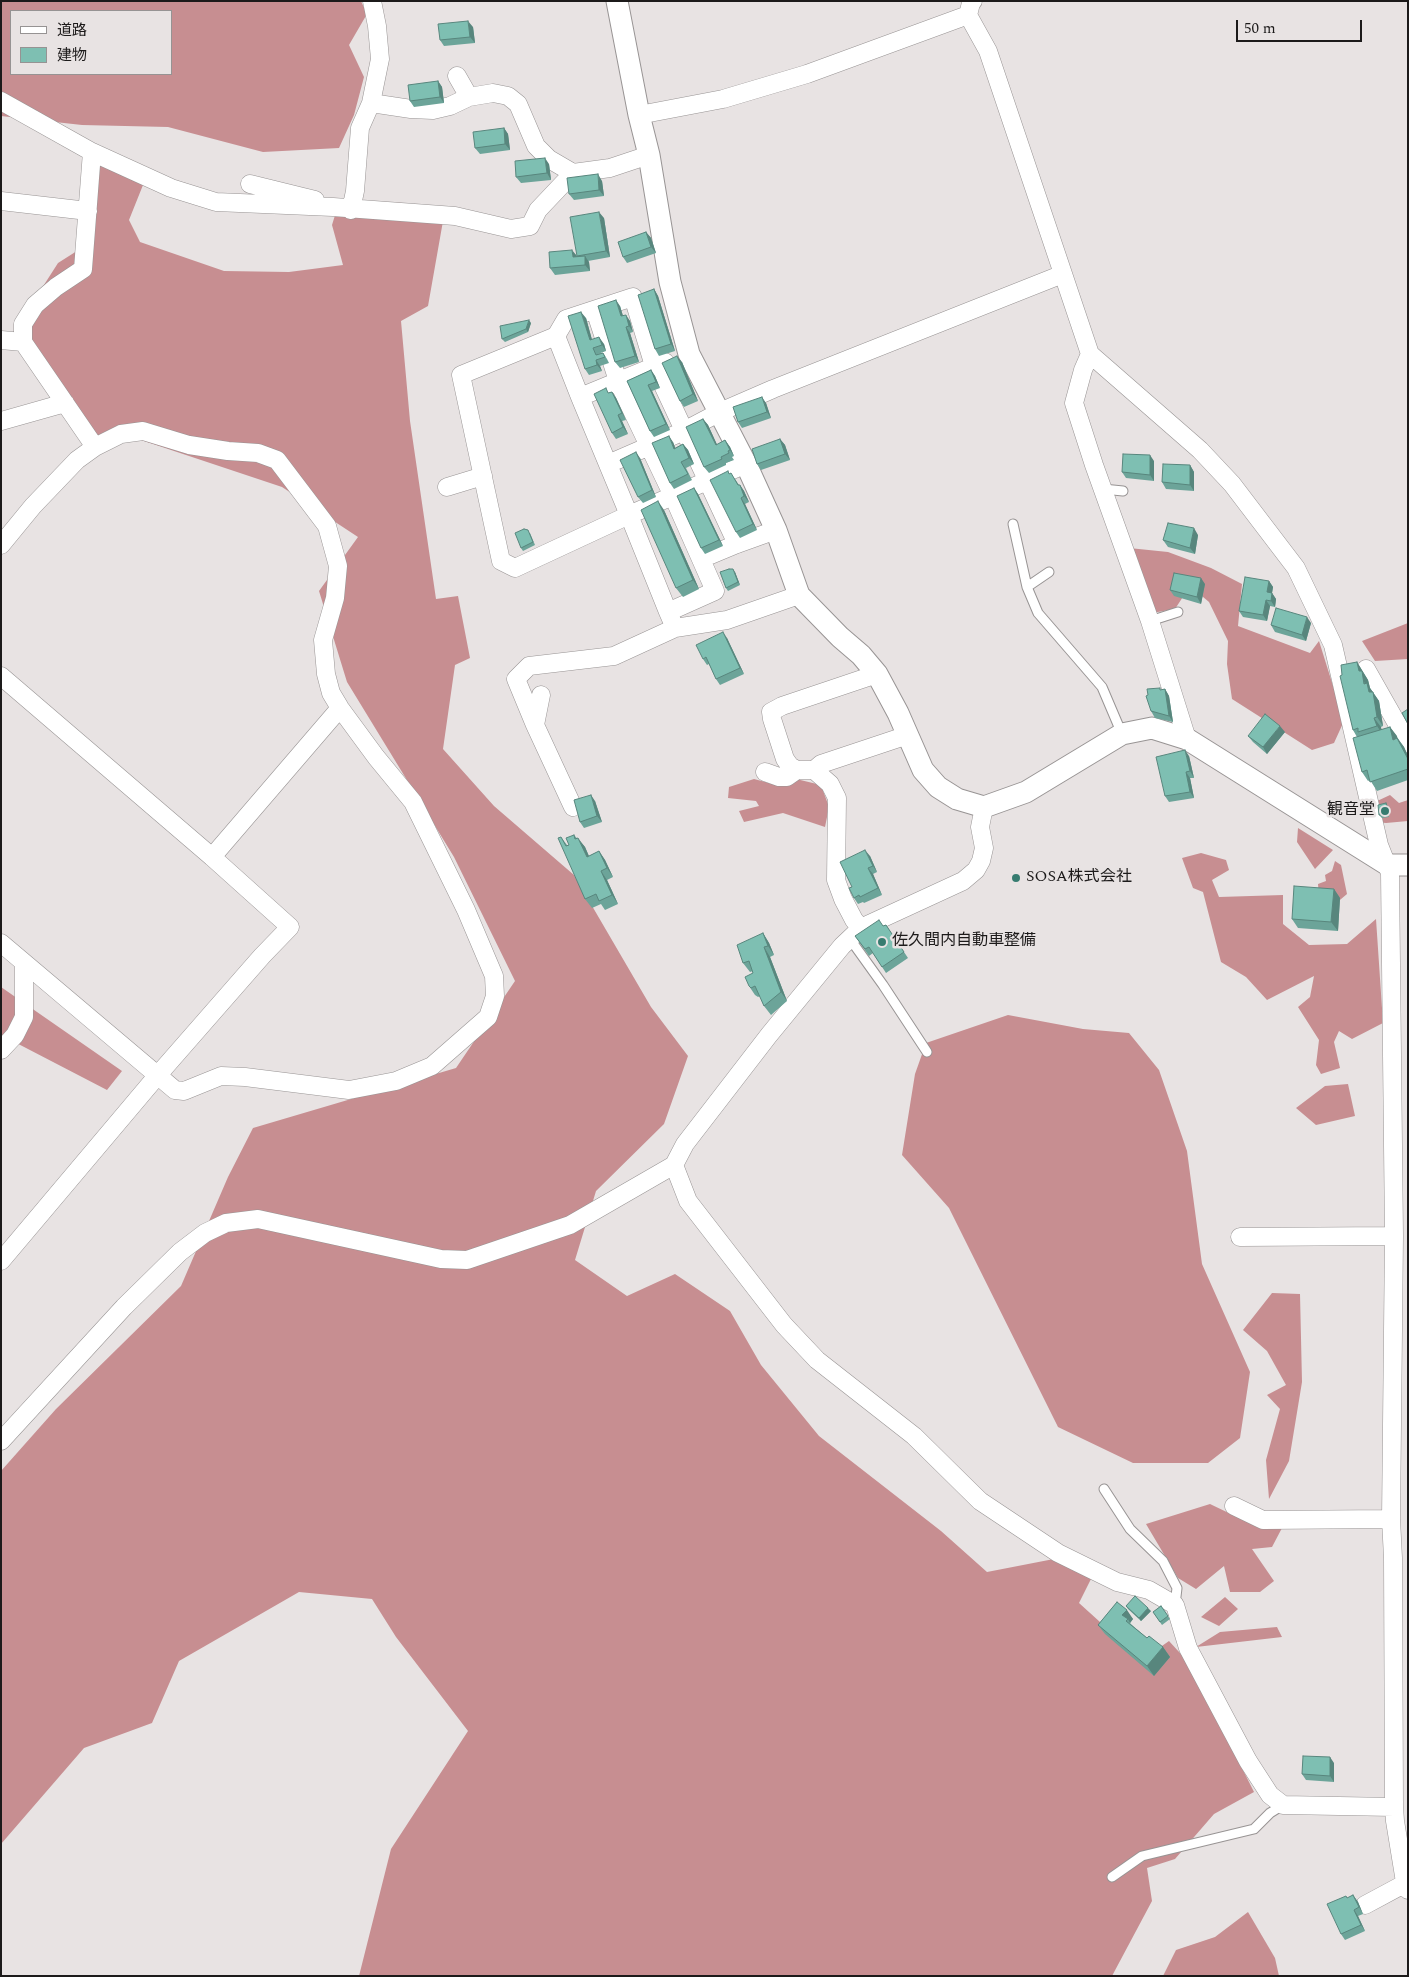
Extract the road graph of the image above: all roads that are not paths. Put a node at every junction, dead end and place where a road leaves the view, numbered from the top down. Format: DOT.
graph roads {
  1 [pos="372,1"];
  2 [pos="617,1"];
  3 [pos="970,8"];
  4 [pos="457,76"];
  5 [pos="469,97"];
  6 [pos="1,101"];
  7 [pos="371,103"];
  8 [pos="639,115"];
  9 [pos="92,152"];
  10 [pos="649,155"];
  11 [pos="573,173"];
  12 [pos="250,184"];
  13 [pos="1,201"];
  14 [pos="332,207"];
  15 [pos="351,210"];
  16 [pos="88,211"];
  17 [pos="1063,274"];
  18 [pos="595,310"];
  19 [pos="556,336"];
  20 [pos="1,340"];
  21 [pos="23,342"];
  22 [pos="690,354"];
  23 [pos="1090,354"];
  24 [pos="654,366"];
  25 [pos="618,381"];
  26 [pos="580,397"];
  27 [pos="65,402"];
  28 [pos="720,412"];
  29 [pos="1,421"];
  30 [pos="684,431"];
  31 [pos="95,446"];
  32 [pos="650,446"];
  33 [pos="608,464"];
  34 [pos="746,464"];
  35 [pos="483,476"];
  36 [pos="707,481"];
  37 [pos="447,487"];
  38 [pos="1102,489"];
  39 [pos="1123,491"];
  40 [pos="673,496"];
  41 [pos="629,515"];
  42 [pos="1013,524"];
  43 [pos="776,530"];
  44 [pos="1,544"];
  45 [pos="737,544"];
  46 [pos="701,559"];
  47 [pos="1048,572"];
  48 [pos="1027,587"];
  49 [pos="799,595"];
  50 [pos="1178,612"];
  51 [pos="672,620"];
  52 [pos="1150,621"];
  53 [pos="1366,669"];
  54 [pos="877,674"];
  55 [pos="1,676"];
  56 [pos="541,695"];
  57 [pos="340,708"];
  58 [pos="535,725"];
  59 [pos="1122,734"];
  60 [pos="908,735"];
  61 [pos="1187,738"];
  62 [pos="1408,744"];
  63 [pos="806,770"];
  64 [pos="765,772"];
  65 [pos="573,807"];
  66 [pos="984,807"];
  67 [pos="212,857"];
  68 [pos="1398,865"];
  69 [pos="856,934"];
  70 [pos="1,943"];
  71 [pos="24,964"];
  72 [pos="1,1050"];
  73 [pos="927,1052"];
  74 [pos="158,1076"];
  75 [pos="674,1165"];
  76 [pos="1394,1236"];
  77 [pos="1240,1237"];
  78 [pos="1,1261"];
  79 [pos="1,1441"];
  80 [pos="1104,1489"];
  81 [pos="1234,1506"];
  82 [pos="1391,1520"];
  83 [pos="1175,1605"];
  84 [pos="1283,1805"];
  85 [pos="1394,1807"];
  86 [pos="1112,1877"];
  87 [pos="1407,1887"];
  88 [pos="1365,1905"];
  1 -- 7 [label="street"];
  2 -- 8 [label="street"];
  3 -- 8 [label="street"];
  3 -- 17 [label="street"];
  4 -- 5 [label="street"];
  5 -- 7 [label="street"];
  5 -- 11 [label="street"];
  6 -- 9 [label="street"];
  7 -- 15 [label="street"];
  8 -- 10 [label="street"];
  9 -- 14 [label="street"];
  9 -- 16 [label="street"];
  10 -- 11 [label="street"];
  10 -- 22 [label="street"];
  11 -- 15 [label="street"];
  12 -- 14 [label="street"];
  13 -- 16 [label="street"];
  14 -- 15 [label="street"];
  16 -- 21 [label="street"];
  17 -- 23 [label="street"];
  17 -- 28 [label="street"];
  18 -- 19 [label="street"];
  18 -- 24 [label="street"];
  18 -- 25 [label="street"];
  19 -- 26 [label="street"];
  19 -- 35 [label="street"];
  20 -- 21 [label="street"];
  21 -- 27 [label="street"];
  22 -- 24 [label="street"];
  22 -- 28 [label="street"];
  23 -- 38 [label="street"];
  23 -- 68 [label="street"];
  24 -- 25 [label="street"];
  24 -- 30 [label="street"];
  25 -- 26 [label="street"];
  25 -- 32 [label="street"];
  26 -- 33 [label="street"];
  27 -- 29 [label="street"];
  27 -- 31 [label="street"];
  28 -- 30 [label="street"];
  28 -- 34 [label="street"];
  30 -- 32 [label="street"];
  30 -- 36 [label="street"];
  31 -- 44 [label="street"];
  31 -- 57 [label="street"];
  32 -- 33 [label="street"];
  32 -- 40 [label="street"];
  33 -- 41 [label="street"];
  34 -- 36 [label="street"];
  34 -- 43 [label="street"];
  35 -- 37 [label="street"];
  35 -- 41 [label="street"];
  36 -- 40 [label="street"];
  36 -- 45 [label="street"];
  38 -- 39 [label="lane"];
  38 -- 52 [label="street"];
  40 -- 41 [label="street"];
  40 -- 46 [label="street"];
  41 -- 51 [label="street"];
  42 -- 48 [label="lane"];
  43 -- 45 [label="street"];
  43 -- 49 [label="street"];
  45 -- 46 [label="street"];
  46 -- 51 [label="street"];
  47 -- 48 [label="lane"];
  48 -- 59 [label="lane"];
  49 -- 51 [label="street"];
  49 -- 54 [label="street"];
  50 -- 52 [label="lane"];
  51 -- 58 [label="street"];
  52 -- 61 [label="street"];
  53 -- 62 [label="street"];
  54 -- 60 [label="street"];
  54 -- 63 [label="street"];
  55 -- 67 [label="street"];
  56 -- 58 [label="street"];
  57 -- 67 [label="street"];
  57 -- 74 [label="street"];
  58 -- 65 [label="street"];
  59 -- 61 [label="street"];
  59 -- 66 [label="street"];
  60 -- 63 [label="street"];
  60 -- 66 [label="street"];
  61 -- 68 [label="street"];
  63 -- 64 [label="street"];
  63 -- 69 [label="street"];
  66 -- 69 [label="street"];
  67 -- 74 [label="street"];
  68 -- 76 [label="street"];
  69 -- 73 [label="lane"];
  69 -- 75 [label="street"];
  70 -- 71 [label="street"];
  71 -- 72 [label="street"];
  71 -- 74 [label="street"];
  74 -- 78 [label="street"];
  75 -- 79 [label="street"];
  75 -- 83 [label="street"];
  76 -- 77 [label="street"];
  76 -- 82 [label="street"];
  80 -- 83 [label="lane"];
  81 -- 82 [label="street"];
  82 -- 85 [label="street"];
  83 -- 84 [label="street"];
  84 -- 85 [label="street"];
  84 -- 86 [label="lane"];
  85 -- 87 [label="street"];
  87 -- 88 [label="street"];
}
